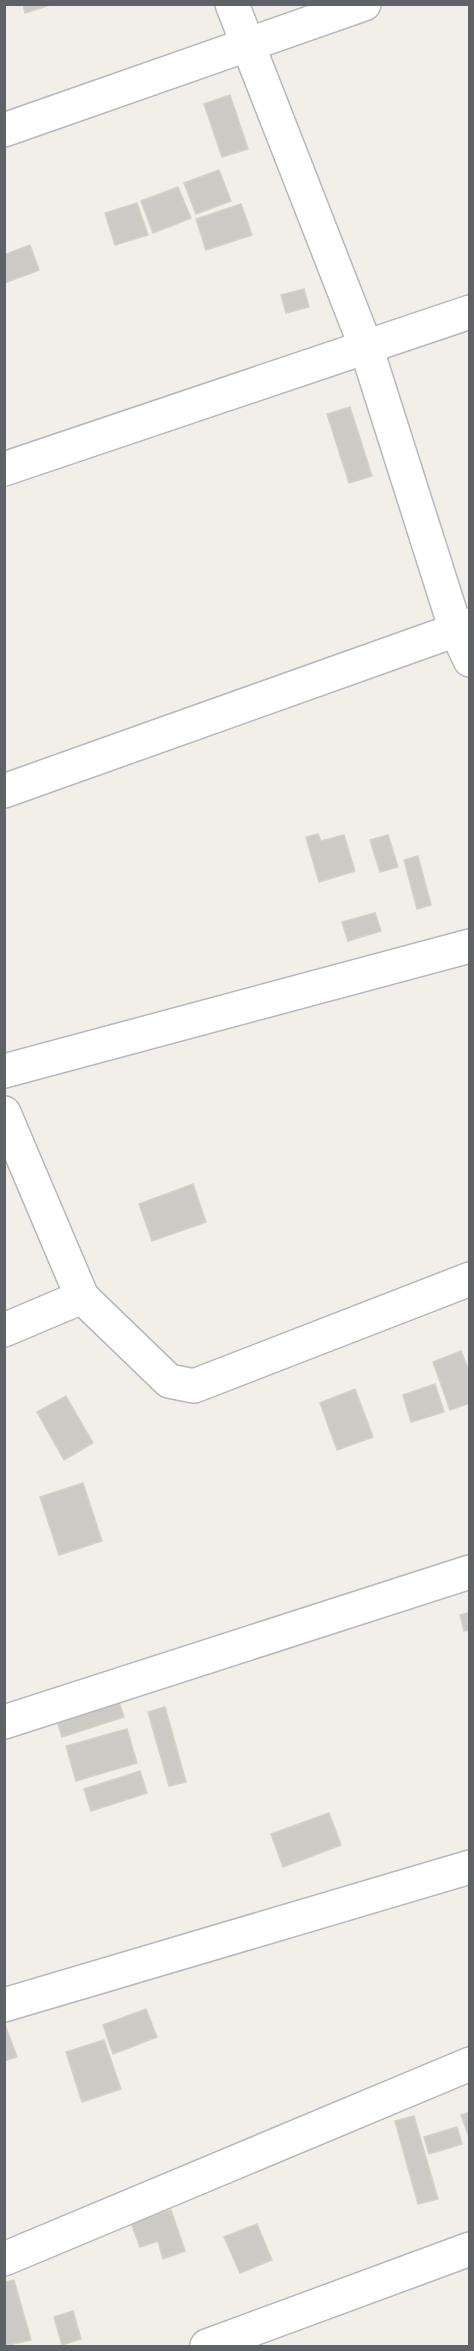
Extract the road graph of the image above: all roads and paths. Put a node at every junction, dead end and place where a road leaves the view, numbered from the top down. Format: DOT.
graph roads {
  1 [pos="232,4"];
  2 [pos="364,4"];
  3 [pos="250,44"];
  4 [pos="4,129"];
  5 [pos="470,312"];
  6 [pos="366,347"];
  7 [pos="4,469"];
  8 [pos="463,627"];
  9 [pos="470,660"];
  10 [pos="4,791"];
  11 [pos="470,945"];
  12 [pos="4,1071"];
  13 [pos="4,1113"];
  14 [pos="470,1279"];
  15 [pos="82,1297"];
  16 [pos="4,1330"];
  17 [pos="470,1572"];
  18 [pos="4,1722"];
  19 [pos="470,1867"];
  20 [pos="4,2005"];
  21 [pos="470,2064"];
  22 [pos="470,2249"];
  23 [pos="4,2259"];
  24 [pos="207,2346"];
  1 -- 3 [label="street"];
  2 -- 3 [label="street"];
  3 -- 4 [label="street"];
  3 -- 6 [label="street"];
  5 -- 6 [label="street"];
  6 -- 7 [label="street"];
  6 -- 8 [label="street"];
  8 -- 9 [label="street"];
  8 -- 10 [label="street"];
  11 -- 12 [label="street"];
  13 -- 15 [label="street"];
  14 -- 15 [label="street"];
  15 -- 16 [label="street"];
  17 -- 18 [label="street"];
  19 -- 20 [label="street"];
  21 -- 23 [label="street"];
  22 -- 24 [label="street"];
}
